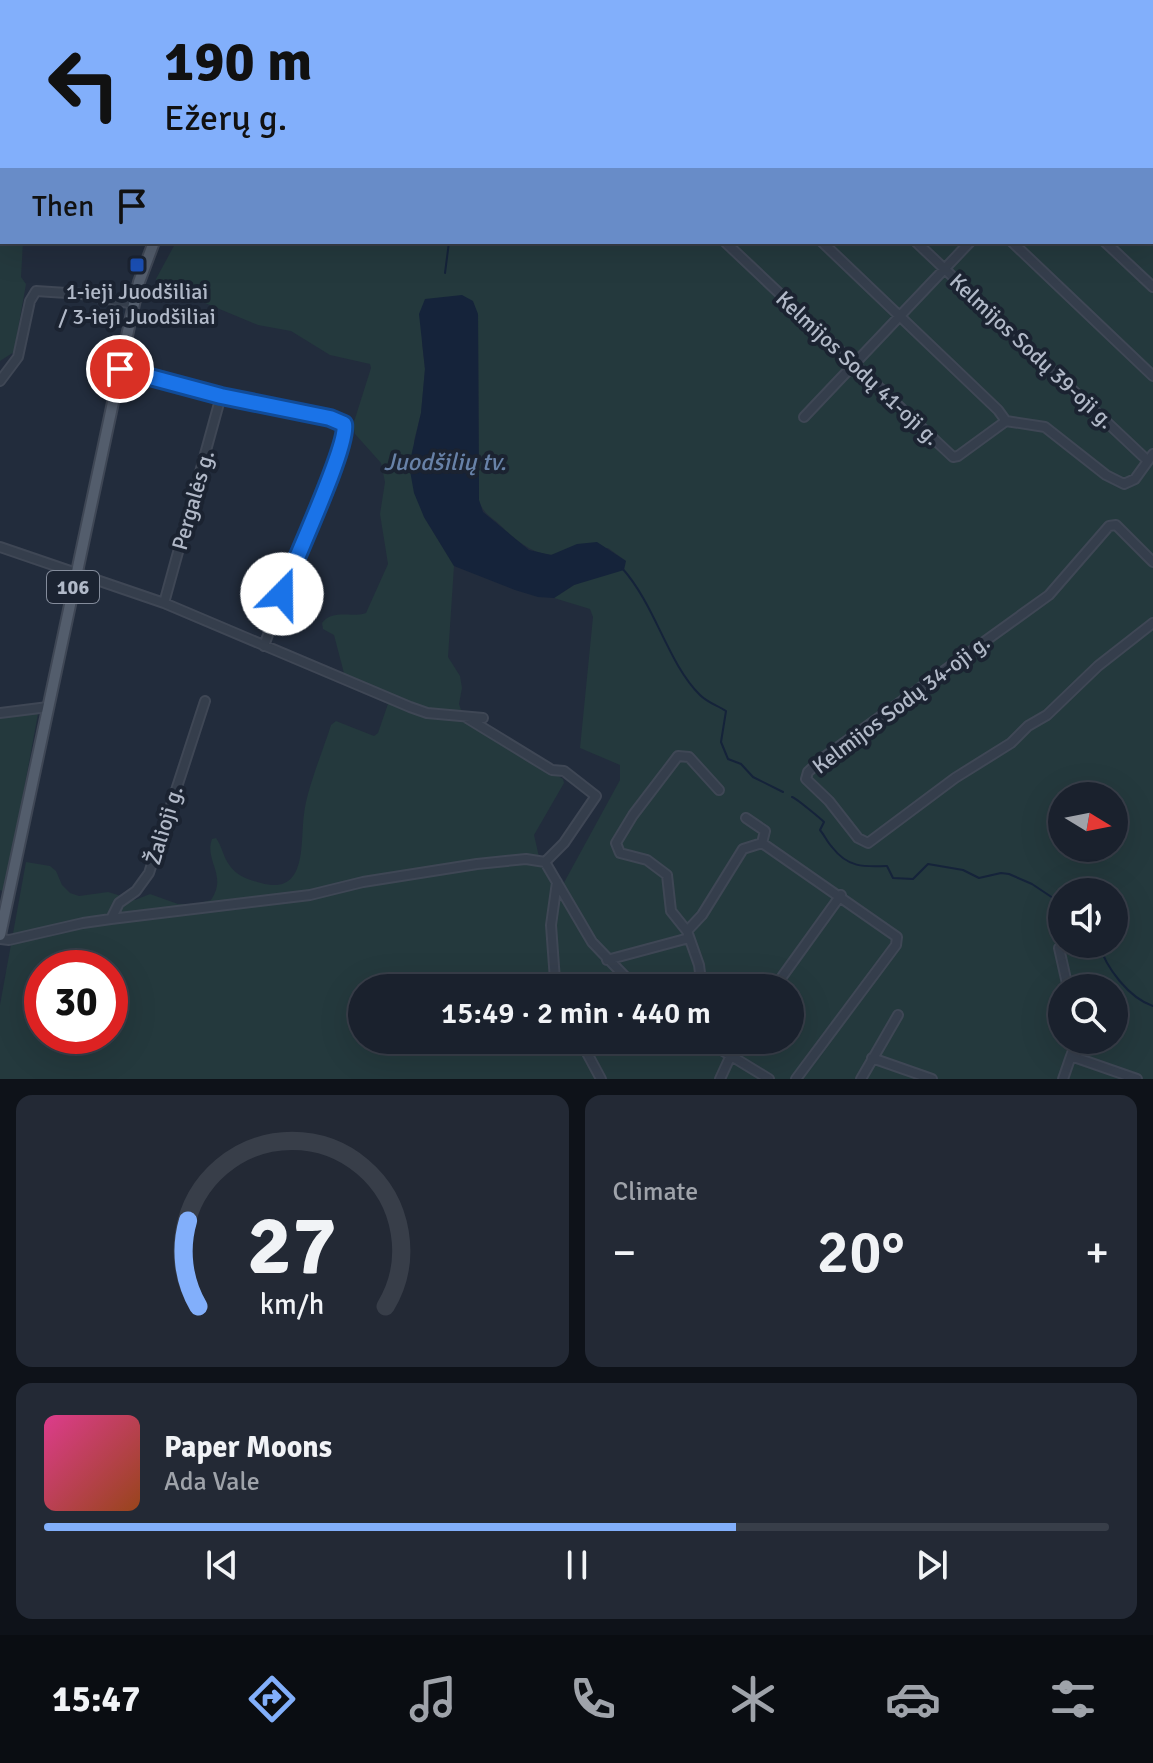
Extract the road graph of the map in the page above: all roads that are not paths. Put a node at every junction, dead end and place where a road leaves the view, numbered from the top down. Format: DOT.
graph roads {
  1 [pos="153,244"];
  2 [pos="727,244"];
  3 [pos="824,244"];
  4 [pos="918,244"];
  5 [pos="968,244"];
  6 [pos="1014,244"];
  7 [pos="1107,244"];
  8 [pos="945,269"];
  9 [pos="1153,287"];
  10 [pos="134,304"];
  11 [pos="899,316"];
  12 [pos="855,364"];
  13 [pos="120,369"];
  14 [pos="1153,376"];
  15 [pos="0,381"];
  16 [pos="221,396"];
  17 [pos="804,417"];
  18 [pos="1006,421"];
  19 [pos="1150,457"];
  20 [pos="0,547"];
  21 [pos="1153,562"];
  22 [pos="76,573"];
  23 [pos="164,603"];
  24 [pos="1153,623"];
  25 [pos="264,646"];
  26 [pos="205,701"];
  27 [pos="48,707"];
  28 [pos="0,713"];
  29 [pos="463,716"];
  30 [pos="483,718"];
  31 [pos="719,790"];
  32 [pos="746,818"];
  33 [pos="762,843"];
  34 [pos="545,862"];
  35 [pos="557,880"];
  36 [pos="841,895"];
  37 [pos="111,919"];
  38 [pos="688,935"];
  39 [pos="0,937"];
  40 [pos="607,960"];
  41 [pos="555,974"];
  42 [pos="622,974"];
  43 [pos="700,974"];
  44 [pos="784,974"];
  45 [pos="898,1015"];
  46 [pos="588,1054"];
  47 [pos="731,1055"];
  48 [pos="1071,1056"];
  49 [pos="872,1058"];
  50 [pos="601,1079"];
  51 [pos="720,1079"];
  52 [pos="769,1079"];
  53 [pos="796,1079"];
  54 [pos="861,1079"];
  55 [pos="932,1079"];
  56 [pos="1063,1079"];
  57 [pos="1137,1079"];
  1 -- 10 [label="main road, 106"];
  2 -- 12 [label="street, Kelmijos Sodų 41-oji g."];
  3 -- 11 [label="street"];
  4 -- 8 [label="street, Kelmijos Sodų 39-oji g."];
  5 -- 8 [label="street"];
  6 -- 14 [label="street"];
  7 -- 9 [label="street"];
  8 -- 11 [label="street"];
  8 -- 19 [label="street, Kelmijos Sodų 39-oji g."];
  10 -- 13 [label="main road, 106"];
  10 -- 15 [label="street"];
  11 -- 12 [label="street"];
  11 -- 18 [label="street"];
  12 -- 17 [label="street"];
  12 -- 18 [label="street, Kelmijos Sodų 41-oji g."];
  13 -- 16 [label="street"];
  13 -- 22 [label="main road, 106"];
  16 -- 23 [label="street, Pergalės g."];
  16 -- 25 [label="street"];
  18 -- 19 [label="street"];
  20 -- 22 [label="street"];
  21 -- 24 [label="street, Kelmijos Sodų 34-oji g."];
  22 -- 23 [label="street"];
  22 -- 27 [label="main road, 106"];
  23 -- 25 [label="street"];
  25 -- 29 [label="street"];
  26 -- 37 [label="street, Žalioji g."];
  27 -- 28 [label="street"];
  27 -- 39 [label="main road, 106"];
  29 -- 30 [label="street"];
  29 -- 34 [label="street"];
  31 -- 38 [label="street"];
  32 -- 33 [label="street"];
  33 -- 36 [label="street"];
  33 -- 38 [label="street"];
  34 -- 35 [label="street"];
  34 -- 37 [label="street"];
  35 -- 40 [label="street"];
  35 -- 41 [label="street"];
  36 -- 44 [label="street"];
  36 -- 53 [label="street"];
  37 -- 39 [label="street"];
  38 -- 40 [label="street"];
  38 -- 43 [label="street"];
  40 -- 42 [label="street"];
  45 -- 49 [label="street"];
  46 -- 50 [label="street"];
  47 -- 51 [label="street"];
  47 -- 52 [label="street"];
  48 -- 56 [label="street"];
  48 -- 57 [label="street"];
  49 -- 54 [label="street"];
  49 -- 55 [label="street"];
}
